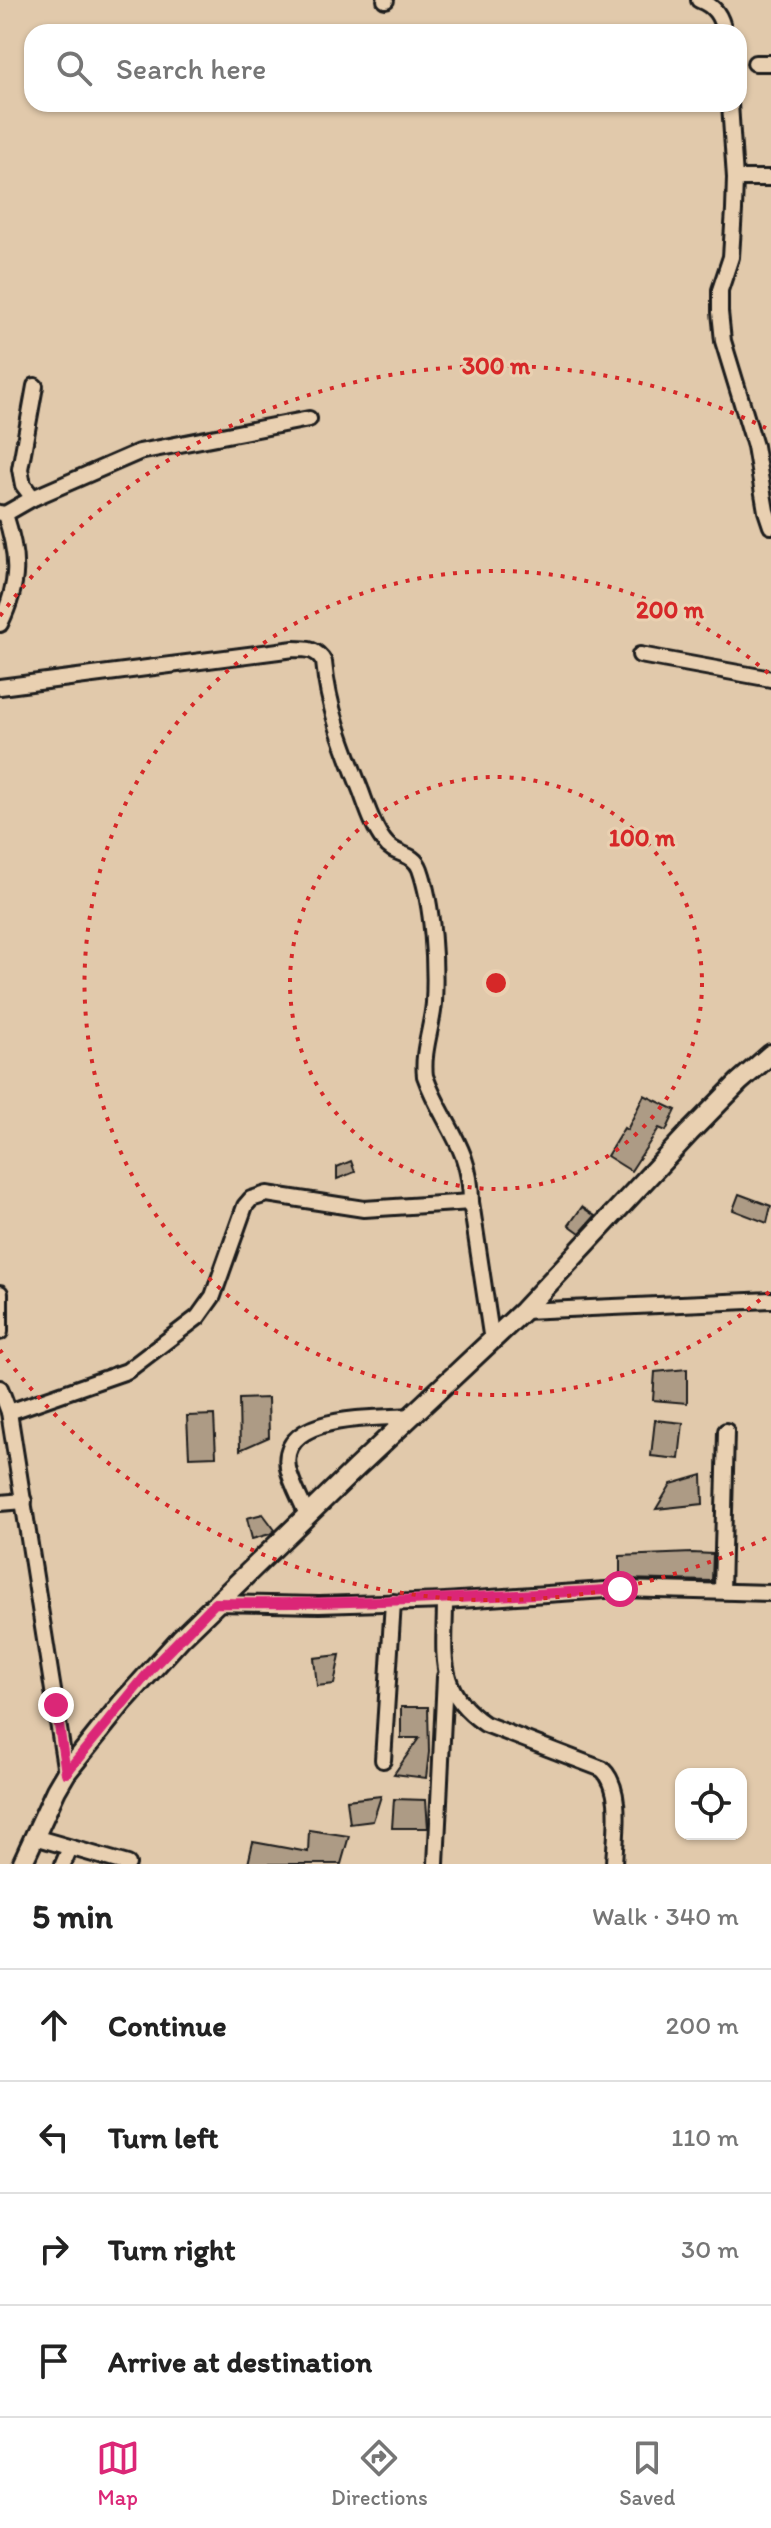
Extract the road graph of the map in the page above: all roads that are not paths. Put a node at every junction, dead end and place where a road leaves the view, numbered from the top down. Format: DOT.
graph roads {
  1 [pos="699,0"];
  2 [pos="722,24"];
  3 [pos="755,63"];
  4 [pos="771,63"];
  5 [pos="731,112"];
  6 [pos="735,178"];
  7 [pos="771,178"];
  8 [pos="35,386"];
  9 [pos="309,419"];
  10 [pos="33,498"];
  11 [pos="3,514"];
  12 [pos="771,526"];
  13 [pos="0,624"];
  14 [pos="640,655"];
  15 [pos="771,679"];
  16 [pos="0,687"];
  17 [pos="771,1054"];
  18 [pos="471,1202"];
  19 [pos="0,1293"];
  20 [pos="771,1300"];
  21 [pos="523,1311"];
  22 [pos="0,1332"];
  23 [pos="492,1341"];
  24 [pos="0,1388"];
  25 [pos="9,1412"];
  26 [pos="411,1416"];
  27 [pos="726,1431"];
  28 [pos="24,1501"];
  29 [pos="0,1503"];
  30 [pos="307,1515"];
  31 [pos="722,1591"];
  32 [pos="771,1593"];
  33 [pos="445,1601"];
  34 [pos="393,1602"];
  35 [pos="215,1603"];
  36 [pos="445,1675"];
  37 [pos="383,1760"];
  38 [pos="66,1773"];
  39 [pos="34,1837"];
  40 [pos="70,1848"];
  41 [pos="22,1864"];
  42 [pos="63,1864"];
  43 [pos="128,1864"];
  44 [pos="436,1864"];
  45 [pos="614,1864"];
  1 -- 2 [label="street"];
  3 -- 4 [label="street"];
  5 -- 6 [label="street"];
  6 -- 7 [label="street"];
  6 -- 12 [label="street"];
  8 -- 10 [label="street"];
  9 -- 10 [label="street"];
  10 -- 11 [label="street"];
  11 -- 13 [label="street"];
  14 -- 15 [label="street"];
  16 -- 18 [label="street"];
  17 -- 21 [label="main road"];
  18 -- 23 [label="street"];
  18 -- 25 [label="street"];
  19 -- 22 [label="street"];
  20 -- 21 [label="street"];
  21 -- 23 [label="main road"];
  23 -- 26 [label="main road"];
  24 -- 25 [label="street"];
  25 -- 28 [label="street"];
  26 -- 30 [label="main road"];
  26 -- 30 [label="street"];
  27 -- 31 [label="street"];
  28 -- 29 [label="street"];
  28 -- 38 [label="street"];
  30 -- 35 [label="main road"];
  31 -- 32 [label="street"];
  31 -- 33 [label="street"];
  33 -- 34 [label="street"];
  33 -- 36 [label="street"];
  34 -- 35 [label="street"];
  34 -- 37 [label="street"];
  35 -- 38 [label="main road"];
  36 -- 44 [label="street"];
  36 -- 45 [label="street"];
  38 -- 39 [label="main road"];
  39 -- 40 [label="street"];
  39 -- 41 [label="main road"];
  40 -- 42 [label="street"];
  40 -- 43 [label="street"];
}
